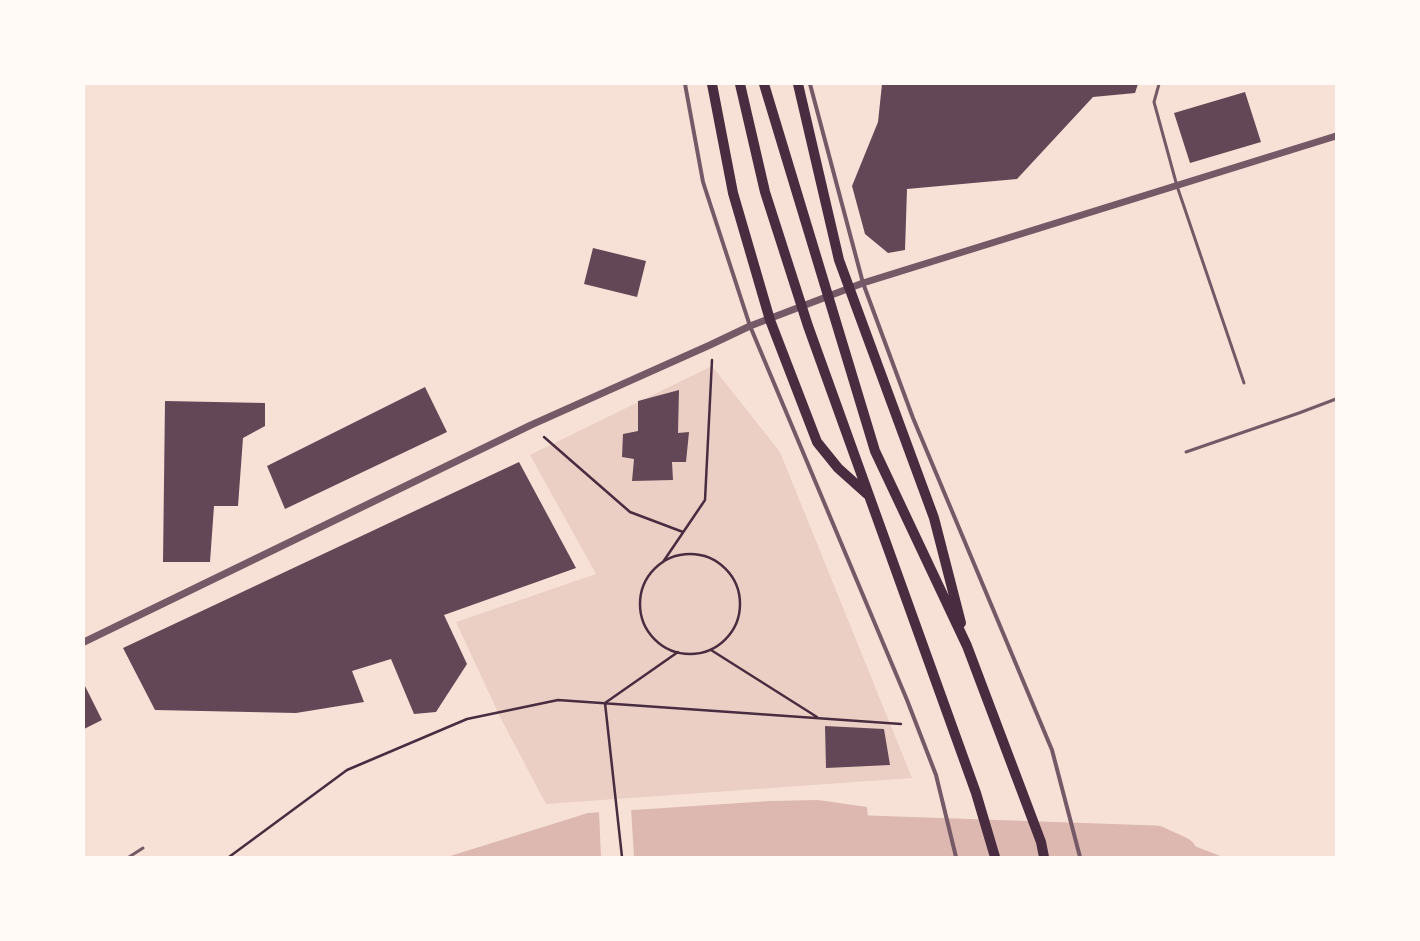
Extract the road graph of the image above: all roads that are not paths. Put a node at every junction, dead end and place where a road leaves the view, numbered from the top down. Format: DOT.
graph roads {
  1 [pos="685,84"];
  2 [pos="712,84"];
  3 [pos="740,84"];
  4 [pos="764,84"];
  5 [pos="798,84"];
  6 [pos="810,84"];
  7 [pos="1158,84"];
  8 [pos="1336,136"];
  9 [pos="1177,186"];
  10 [pos="863,283"];
  11 [pos="750,326"];
  12 [pos="1244,383"];
  13 [pos="1336,399"];
  14 [pos="1186,452"];
  15 [pos="868,496"];
  16 [pos="84,642"];
  17 [pos="967,646"];
  18 [pos="143,848"];
  19 [pos="129,857"];
  20 [pos="956,857"];
  21 [pos="995,857"];
  22 [pos="1044,857"];
  23 [pos="1080,857"];
  1 -- 11 [label="street"];
  2 -- 15 [label="main road"];
  3 -- 15 [label="main road"];
  4 -- 17 [label="main road"];
  5 -- 17 [label="main road"];
  6 -- 10 [label="street"];
  7 -- 9 [label="lane"];
  8 -- 9 [label="street"];
  9 -- 10 [label="street"];
  9 -- 12 [label="lane"];
  10 -- 11 [label="street"];
  10 -- 23 [label="street"];
  11 -- 16 [label="street"];
  11 -- 20 [label="street"];
  13 -- 14 [label="lane"];
  15 -- 21 [label="main road"];
  17 -- 22 [label="main road"];
  18 -- 19 [label="lane"];
}
